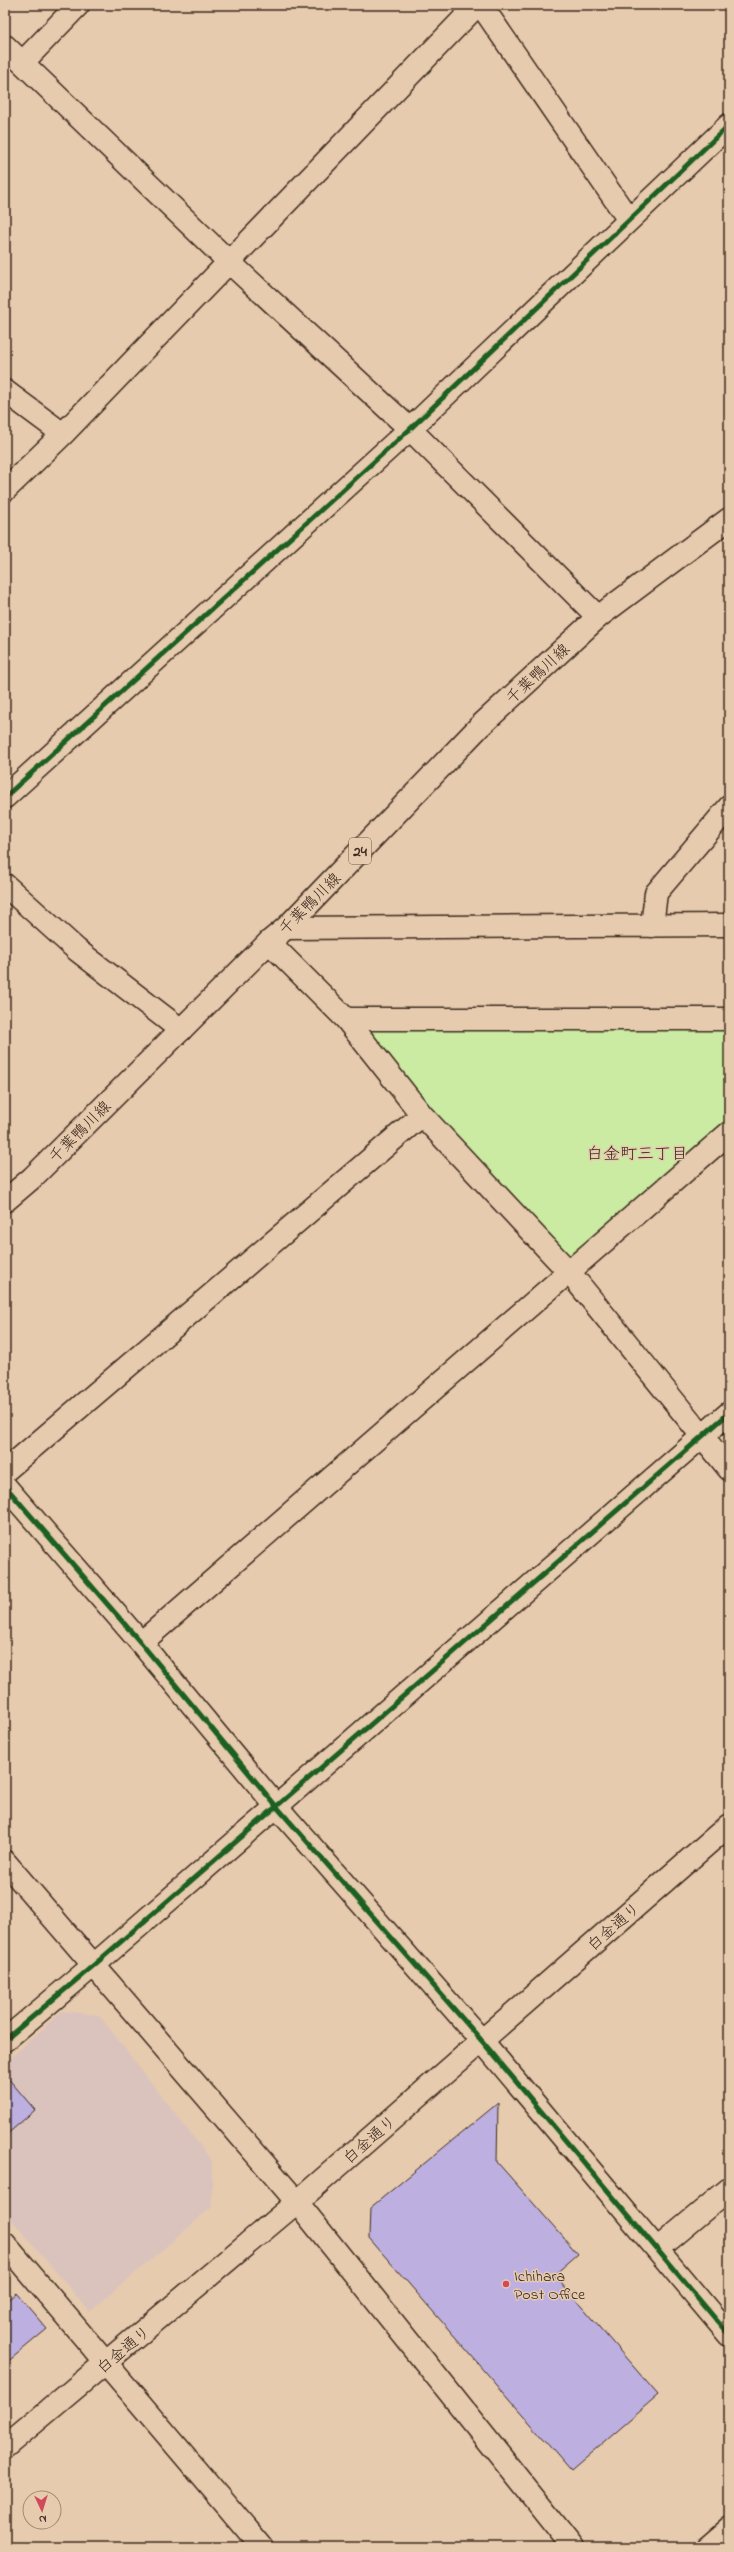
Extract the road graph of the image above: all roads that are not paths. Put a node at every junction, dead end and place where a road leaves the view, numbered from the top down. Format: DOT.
graph roads {
  1 [pos="78,5"];
  2 [pos="477,5"];
  3 [pos="481,5"];
  4 [pos="5,46"];
  5 [pos="23,62"];
  6 [pos="729,125"];
  7 [pos="629,220"];
  8 [pos="228,261"];
  9 [pos="5,391"];
  10 [pos="410,429"];
  11 [pos="63,434"];
  12 [pos="5,490"];
  13 [pos="729,519"];
  14 [pos="598,617"];
  15 [pos="5,797"];
  16 [pos="729,807"];
  17 [pos="5,885"];
  18 [pos="729,925"];
  19 [pos="652,926"];
  20 [pos="286,928"];
  21 [pos="269,942"];
  22 [pos="729,1018"];
  23 [pos="346,1019"];
  24 [pos="181,1030"];
  25 [pos="422,1115"];
  26 [pos="729,1133"];
  27 [pos="5,1201"];
  28 [pos="570,1273"];
  29 [pos="729,1413"];
  30 [pos="701,1436"];
  31 [pos="729,1469"];
  32 [pos="5,1471"];
  33 [pos="5,1486"];
  34 [pos="141,1643"];
  35 [pos="276,1806"];
  36 [pos="729,1825"];
  37 [pos="5,1862"];
  38 [pos="94,1965"];
  39 [pos="5,2040"];
  40 [pos="482,2041"];
  41 [pos="729,2189"];
  42 [pos="297,2202"];
  43 [pos="5,2244"];
  44 [pos="657,2249"];
  45 [pos="729,2335"];
  46 [pos="106,2363"];
  47 [pos="5,2447"];
  48 [pos="729,2528"];
  49 [pos="262,2547"];
  50 [pos="573,2547"];
  51 [pos="707,2547"];
  1 -- 5 [label="street"];
  2 -- 8 [label="street"];
  3 -- 7 [label="street"];
  4 -- 5 [label="street"];
  5 -- 8 [label="street"];
  6 -- 7 [label="street"];
  7 -- 10 [label="street"];
  8 -- 10 [label="street"];
  8 -- 11 [label="street"];
  9 -- 11 [label="street"];
  10 -- 14 [label="street"];
  10 -- 15 [label="street"];
  11 -- 12 [label="street"];
  13 -- 14 [label="street, 千葉鴨川線 / 24"];
  14 -- 20 [label="street, 千葉鴨川線 / 24"];
  16 -- 19 [label="street"];
  17 -- 24 [label="street"];
  18 -- 19 [label="street"];
  19 -- 20 [label="street"];
  20 -- 21 [label="street, 千葉鴨川線 / 24"];
  21 -- 23 [label="street"];
  21 -- 24 [label="street, 千葉鴨川線 / 24"];
  22 -- 23 [label="street"];
  23 -- 25 [label="street"];
  24 -- 27 [label="street, 千葉鴨川線 / 24"];
  25 -- 28 [label="street"];
  25 -- 32 [label="street"];
  26 -- 28 [label="street"];
  28 -- 30 [label="street"];
  28 -- 34 [label="street"];
  29 -- 30 [label="street"];
  30 -- 31 [label="street"];
  30 -- 35 [label="street"];
  33 -- 34 [label="street"];
  34 -- 35 [label="street"];
  35 -- 38 [label="street"];
  35 -- 40 [label="street"];
  36 -- 40 [label="street, 白金通り"];
  37 -- 38 [label="street"];
  38 -- 39 [label="street"];
  38 -- 42 [label="street"];
  40 -- 42 [label="street, 白金通り"];
  40 -- 44 [label="street"];
  41 -- 44 [label="street"];
  42 -- 46 [label="street, 白金通り"];
  42 -- 50 [label="street"];
  43 -- 46 [label="street"];
  44 -- 45 [label="street"];
  46 -- 47 [label="street, 白金通り"];
  46 -- 49 [label="street"];
  48 -- 51 [label="street"];
}
